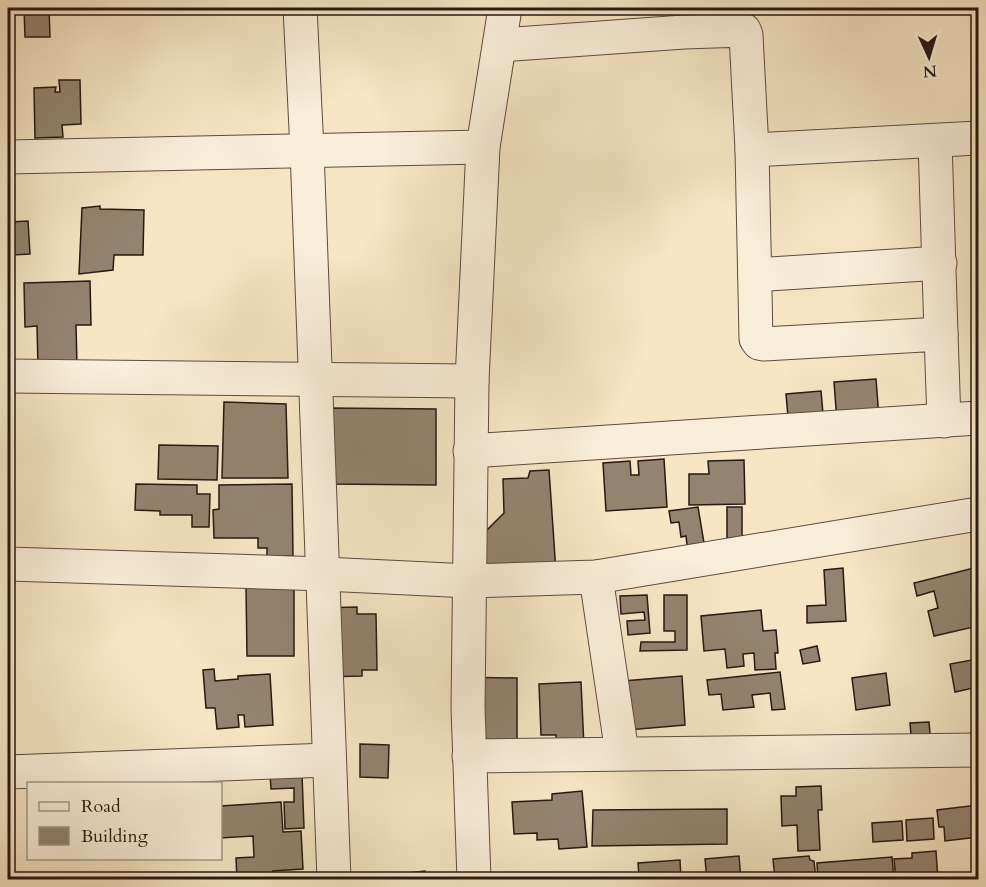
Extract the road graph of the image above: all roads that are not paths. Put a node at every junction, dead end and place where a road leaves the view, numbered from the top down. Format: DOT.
graph roads {
  1 [pos="300,8"];
  2 [pos="506,8"];
  3 [pos="684,20"];
  4 [pos="500,45"];
  5 [pos="978,138"];
  6 [pos="935,141"];
  7 [pos="483,147"];
  8 [pos="307,150"];
  9 [pos="752,150"];
  10 [pos="8,157"];
  11 [pos="940,264"];
  12 [pos="755,275"];
  13 [pos="941,334"];
  14 [pos="8,376"];
  15 [pos="315,380"];
  16 [pos="472,381"];
  17 [pos="978,418"];
  18 [pos="944,421"];
  19 [pos="470,451"];
  20 [pos="978,514"];
  21 [pos="8,564"];
  22 [pos="324,573"];
  23 [pos="596,577"];
  24 [pos="470,581"];
  25 [pos="978,750"];
  26 [pos="622,753"];
  27 [pos="469,756"];
  28 [pos="330,760"];
  29 [pos="8,772"];
  30 [pos="334,879"];
  31 [pos="474,879"];
  1 -- 8 [label="street"];
  2 -- 4 [label="street"];
  3 -- 4 [label="street"];
  3 -- 9 [label="street"];
  4 -- 7 [label="street"];
  5 -- 6 [label="street"];
  6 -- 9 [label="street"];
  6 -- 11 [label="street"];
  7 -- 8 [label="street"];
  7 -- 16 [label="street"];
  8 -- 10 [label="street"];
  8 -- 15 [label="street"];
  9 -- 12 [label="street"];
  11 -- 12 [label="street"];
  11 -- 13 [label="street"];
  12 -- 13 [label="street"];
  13 -- 18 [label="street"];
  14 -- 15 [label="street"];
  15 -- 16 [label="street"];
  15 -- 22 [label="street"];
  16 -- 19 [label="street"];
  17 -- 18 [label="street"];
  18 -- 19 [label="street"];
  19 -- 24 [label="street"];
  20 -- 23 [label="street"];
  21 -- 22 [label="street"];
  22 -- 24 [label="street"];
  22 -- 28 [label="street"];
  23 -- 24 [label="street"];
  23 -- 26 [label="street"];
  24 -- 27 [label="street"];
  25 -- 26 [label="street"];
  26 -- 27 [label="street"];
  27 -- 31 [label="street"];
  28 -- 29 [label="street"];
  28 -- 30 [label="street"];
}
